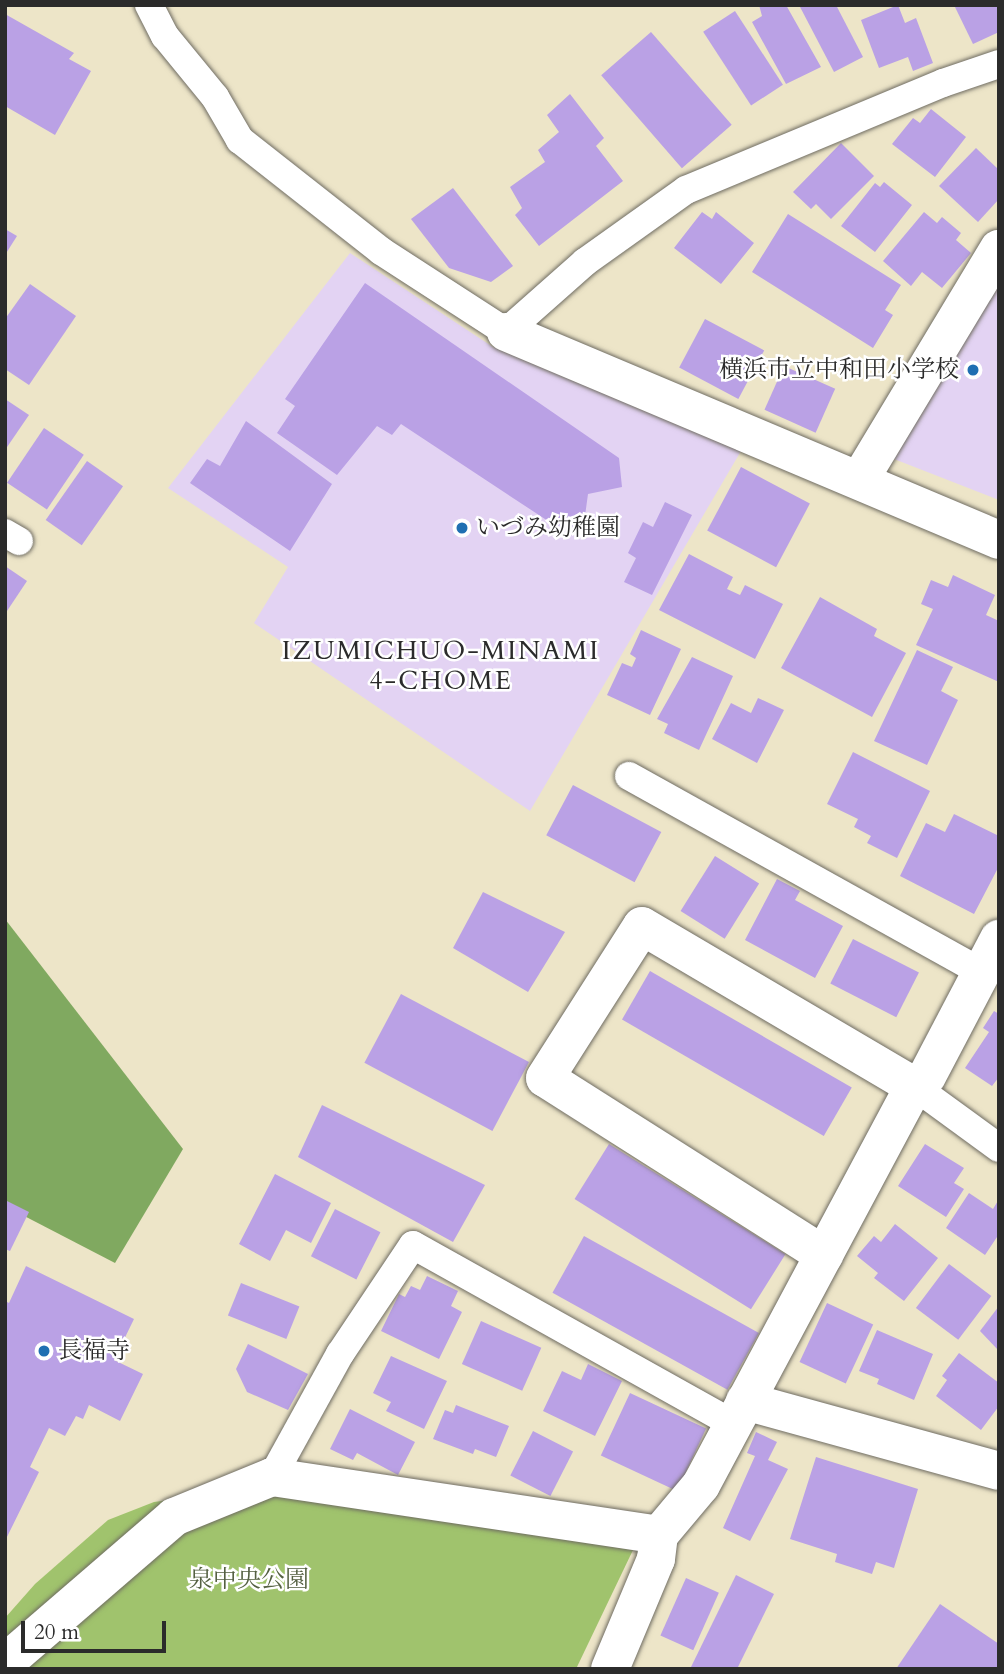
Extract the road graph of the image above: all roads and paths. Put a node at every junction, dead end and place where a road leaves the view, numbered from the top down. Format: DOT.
graph roads {
  1 [pos="149,5"];
  2 [pos="999,64"];
  3 [pos="999,249"];
  4 [pos="506,332"];
  5 [pos="860,479"];
  6 [pos="999,540"];
  7 [pos="629,776"];
  8 [pos="989,955"];
  9 [pos="914,1086"];
  10 [pos="999,1148"];
  11 [pos="824,1255"];
  12 [pos="738,1412"];
  13 [pos="999,1471"];
  14 [pos="272,1477"];
  15 [pos="659,1535"];
  16 [pos="5,1663"];
  17 [pos="610,1669"];
  1 -- 4 [label="lane"];
  2 -- 4 [label="lane"];
  3 -- 5 [label="street"];
  4 -- 5 [label="street"];
  5 -- 6 [label="street"];
  7 -- 8 [label="lane"];
  8 -- 9 [label="street"];
  9 -- 10 [label="lane"];
  9 -- 11 [label="street"];
  9 -- 11 [label="street"];
  11 -- 12 [label="street"];
  12 -- 13 [label="street"];
  12 -- 14 [label="lane"];
  12 -- 15 [label="street"];
  14 -- 15 [label="street"];
  14 -- 16 [label="street"];
  15 -- 17 [label="street"];
}
